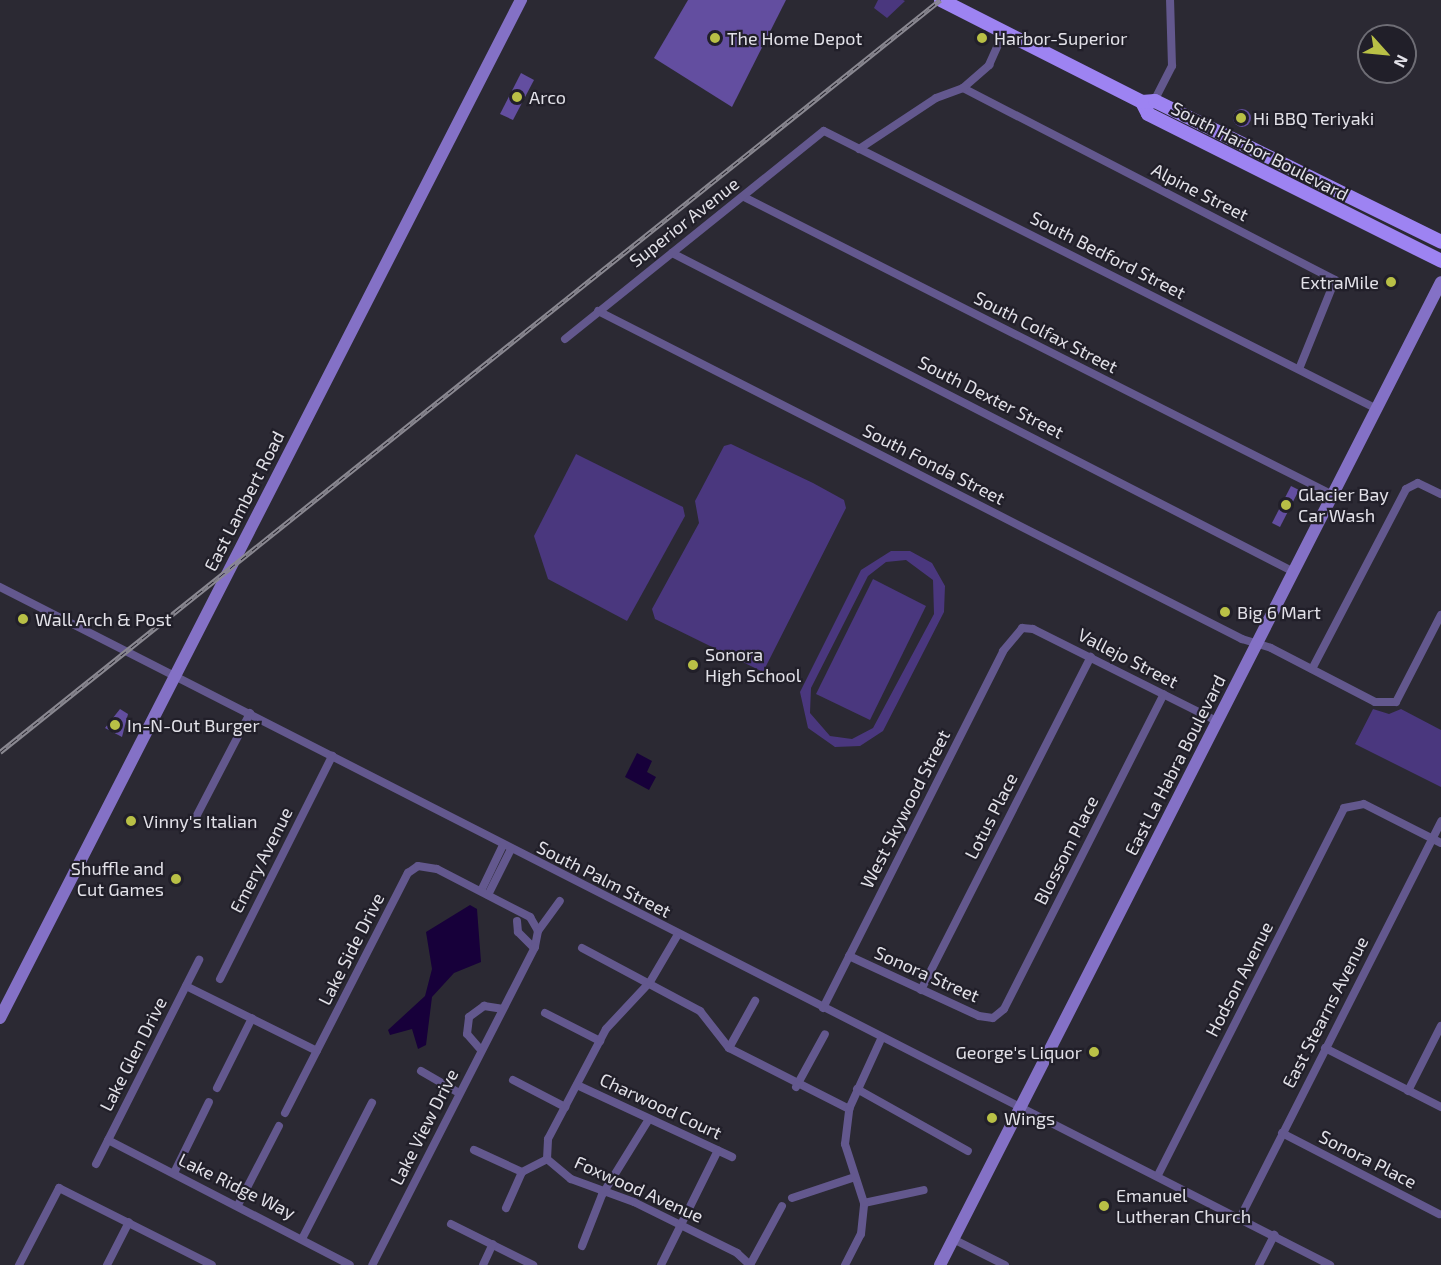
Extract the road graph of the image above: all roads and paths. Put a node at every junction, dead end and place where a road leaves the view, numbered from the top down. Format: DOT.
graph roads {
  1 [pos="521,0"];
  2 [pos="941,0"];
  3 [pos="1170,0"];
  4 [pos="1003,33"];
  5 [pos="963,88"];
  6 [pos="1148,105"];
  7 [pos="824,131"];
  8 [pos="859,149"];
  9 [pos="744,197"];
  10 [pos="1441,242"];
  11 [pos="672,253"];
  12 [pos="1441,261"];
  13 [pos="1441,282"];
  14 [pos="598,311"];
  15 [pos="565,339"];
  16 [pos="1299,369"];
  17 [pos="1377,409"];
  18 [pos="1441,494"];
  19 [pos="1333,495"];
  20 [pos="1294,572"];
  21 [pos="0,586"];
  22 [pos="1441,615"];
  23 [pos="1022,628"];
  24 [pos="1257,644"];
  25 [pos="1091,657"];
  26 [pos="1312,669"];
  27 [pos="174,674"];
  28 [pos="1164,694"];
  29 [pos="250,713"];
  30 [pos="1217,721"];
  31 [pos="332,756"];
  32 [pos="197,814"];
  33 [pos="1441,821"];
  34 [pos="1432,838"];
  35 [pos="1441,843"];
  36 [pos="507,847"];
  37 [pos="484,893"];
  38 [pos="560,901"];
  39 [pos="518,921"];
  40 [pos="538,931"];
  41 [pos="677,936"];
  42 [pos="534,948"];
  43 [pos="582,948"];
  44 [pos="849,957"];
  45 [pos="200,960"];
  46 [pos="220,979"];
  47 [pos="650,982"];
  48 [pos="186,986"];
  49 [pos="921,990"];
  50 [pos="755,1001"];
  51 [pos="503,1006"];
  52 [pos="823,1008"];
  53 [pos="545,1012"];
  54 [pos="0,1018"];
  55 [pos="252,1018"];
  56 [pos="993,1018"];
  57 [pos="1441,1026"];
  58 [pos="825,1034"];
  59 [pos="882,1037"];
  60 [pos="600,1041"];
  61 [pos="729,1048"];
  62 [pos="1325,1048"];
  63 [pos="481,1050"];
  64 [pos="317,1051"];
  65 [pos="421,1071"];
  66 [pos="513,1080"];
  67 [pos="577,1085"];
  68 [pos="796,1087"];
  69 [pos="217,1088"];
  70 [pos="857,1089"];
  71 [pos="1408,1091"];
  72 [pos="459,1093"];
  73 [pos="209,1102"];
  74 [pos="372,1103"];
  75 [pos="1022,1106"];
  76 [pos="565,1107"];
  77 [pos="1441,1107"];
  78 [pos="849,1109"];
  79 [pos="285,1113"];
  80 [pos="649,1119"];
  81 [pos="279,1126"];
  82 [pos="1282,1133"];
  83 [pos="108,1140"];
  84 [pos="474,1150"];
  85 [pos="718,1150"];
  86 [pos="968,1151"];
  87 [pos="732,1157"];
  88 [pos="547,1160"];
  89 [pos="96,1164"];
  90 [pos="522,1172"];
  91 [pos="174,1173"];
  92 [pos="1158,1174"];
  93 [pos="855,1177"];
  94 [pos="924,1190"];
  95 [pos="602,1195"];
  96 [pos="792,1198"];
  97 [pos="864,1203"];
  98 [pos="238,1205"];
  99 [pos="782,1206"];
  100 [pos="506,1208"];
  101 [pos="1439,1214"];
  102 [pos="1240,1218"];
  103 [pos="129,1222"];
  104 [pos="451,1224"];
  105 [pos="683,1226"];
  106 [pos="1274,1235"];
  107 [pos="303,1237"];
  108 [pos="953,1239"];
  109 [pos="493,1244"];
  110 [pos="582,1246"];
  111 [pos="197,1262"];
  112 [pos="848,1264"];
  113 [pos="19,1265"];
  114 [pos="107,1265"];
  115 [pos="212,1265"];
  116 [pos="350,1265"];
  117 [pos="372,1265"];
  118 [pos="483,1265"];
  119 [pos="533,1265"];
  120 [pos="660,1265"];
  121 [pos="750,1265"];
  122 [pos="940,1265"];
  123 [pos="1005,1265"];
  124 [pos="1259,1265"];
  125 [pos="1330,1265"];
  1 -- 27 [label="main road, East Lambert Road"];
  2 -- 4 [label="main road, South Harbor Boulevard"];
  3 -- 6 [label="street"];
  4 -- 5 [label="street"];
  4 -- 6 [label="main road, South Harbor Boulevard"];
  5 -- 8 [label="street"];
  5 -- 16 [label="street, Alpine Street"];
  6 -- 10 [label="main road"];
  6 -- 12 [label="main road, South Harbor Boulevard"];
  7 -- 8 [label="street, South Bedford Street"];
  7 -- 9 [label="street, Superior Avenue"];
  8 -- 16 [label="street, South Bedford Street"];
  9 -- 11 [label="street, Superior Avenue"];
  9 -- 19 [label="street, South Colfax Street"];
  11 -- 14 [label="street, Superior Avenue"];
  11 -- 20 [label="street, South Dexter Street"];
  13 -- 17 [label="main road, East La Habra Boulevard"];
  14 -- 15 [label="street, Superior Avenue"];
  14 -- 24 [label="street, South Fonda Street"];
  16 -- 17 [label="street, South Bedford Street"];
  17 -- 19 [label="main road, East La Habra Boulevard"];
  18 -- 26 [label="street"];
  19 -- 20 [label="main road, East La Habra Boulevard"];
  20 -- 24 [label="main road, East La Habra Boulevard"];
  21 -- 27 [label="street, South Palm Street"];
  22 -- 26 [label="street, South Fonda Street"];
  23 -- 25 [label="street, Vallejo Street"];
  23 -- 44 [label="street, West Skywood Street"];
  24 -- 26 [label="street, South Fonda Street"];
  24 -- 30 [label="main road, East La Habra Boulevard"];
  25 -- 28 [label="street, Vallejo Street"];
  25 -- 49 [label="street, Lotus Place"];
  27 -- 29 [label="street, South Palm Street"];
  27 -- 54 [label="main road, East Lambert Road"];
  28 -- 30 [label="street, Vallejo Street"];
  28 -- 56 [label="street, Blossom Place"];
  29 -- 31 [label="street, South Palm Street"];
  29 -- 32 [label="street"];
  30 -- 75 [label="main road, East La Habra Boulevard"];
  31 -- 36 [label="street, South Palm Street"];
  31 -- 46 [label="street, Emery Avenue"];
  33 -- 34 [label="street, East Stearns Avenue"];
  34 -- 35 [label="street"];
  34 -- 62 [label="street, East Stearns Avenue"];
  34 -- 92 [label="street, Hodson Avenue"];
  36 -- 37 [label="street"];
  36 -- 41 [label="street, South Palm Street"];
  37 -- 40 [label="street"];
  37 -- 64 [label="street, Lake Side Drive"];
  38 -- 40 [label="street"];
  39 -- 42 [label="street"];
  40 -- 42 [label="street, Lake View Drive"];
  41 -- 47 [label="street"];
  41 -- 52 [label="street, South Palm Street"];
  42 -- 51 [label="street, Lake View Drive"];
  43 -- 47 [label="street"];
  44 -- 49 [label="street, Sonora Street"];
  44 -- 52 [label="street, West Skywood Street"];
  45 -- 48 [label="street, Lake Glen Drive"];
  47 -- 60 [label="street"];
  47 -- 61 [label="street"];
  48 -- 55 [label="street"];
  48 -- 83 [label="street, Lake Glen Drive"];
  49 -- 56 [label="street, Sonora Street"];
  50 -- 61 [label="street"];
  51 -- 63 [label="street, Lake View Drive"];
  51 -- 63 [label="street"];
  52 -- 59 [label="street, South Palm Street"];
  53 -- 60 [label="street"];
  55 -- 64 [label="street"];
  55 -- 69 [label="street"];
  57 -- 71 [label="street"];
  58 -- 68 [label="street"];
  59 -- 70 [label="street"];
  59 -- 75 [label="street, South Palm Street"];
  60 -- 67 [label="street"];
  61 -- 68 [label="street"];
  62 -- 71 [label="street"];
  62 -- 82 [label="street, East Stearns Avenue"];
  63 -- 72 [label="street, Lake View Drive"];
  64 -- 79 [label="street, Lake Side Drive"];
  65 -- 72 [label="street"];
  66 -- 76 [label="street"];
  67 -- 76 [label="street"];
  67 -- 80 [label="street, Charwood Court"];
  68 -- 78 [label="street"];
  70 -- 78 [label="street"];
  70 -- 86 [label="street"];
  71 -- 77 [label="street"];
  72 -- 117 [label="street, Lake View Drive"];
  73 -- 91 [label="street"];
  74 -- 107 [label="street"];
  75 -- 92 [label="street, South Palm Street"];
  75 -- 108 [label="main road, East La Habra Boulevard"];
  76 -- 88 [label="street"];
  78 -- 93 [label="street"];
  80 -- 85 [label="street, Charwood Court"];
  80 -- 95 [label="street"];
  81 -- 98 [label="street"];
  82 -- 101 [label="street, Sonora Place"];
  82 -- 102 [label="street, East Stearns Avenue"];
  83 -- 89 [label="street, Lake Glen Drive"];
  83 -- 91 [label="street, Lake Ridge Way"];
  84 -- 90 [label="street"];
  85 -- 87 [label="street, Charwood Court"];
  85 -- 105 [label="street"];
  88 -- 90 [label="street"];
  88 -- 95 [label="street, Foxwood Avenue"];
  90 -- 100 [label="street"];
  91 -- 98 [label="street, Lake Ridge Way"];
  92 -- 102 [label="street, South Palm Street"];
  93 -- 96 [label="street"];
  93 -- 97 [label="street"];
  94 -- 97 [label="street"];
  95 -- 105 [label="street, Foxwood Avenue"];
  95 -- 110 [label="street"];
  97 -- 112 [label="street"];
  98 -- 107 [label="street, Lake Ridge Way"];
  99 -- 121 [label="street"];
  102 -- 106 [label="street, South Palm Street"];
  103 -- 111 [label="street"];
  103 -- 113 [label="street"];
  103 -- 114 [label="street"];
  104 -- 109 [label="street"];
  105 -- 120 [label="street"];
  105 -- 121 [label="street, Foxwood Avenue"];
  106 -- 124 [label="street"];
  106 -- 125 [label="street, South Palm Street"];
  107 -- 116 [label="street, Lake Ridge Way"];
  108 -- 122 [label="main road, East La Habra Boulevard"];
  108 -- 123 [label="street"];
  109 -- 118 [label="street"];
  109 -- 119 [label="street"];
  111 -- 115 [label="street"];
}
